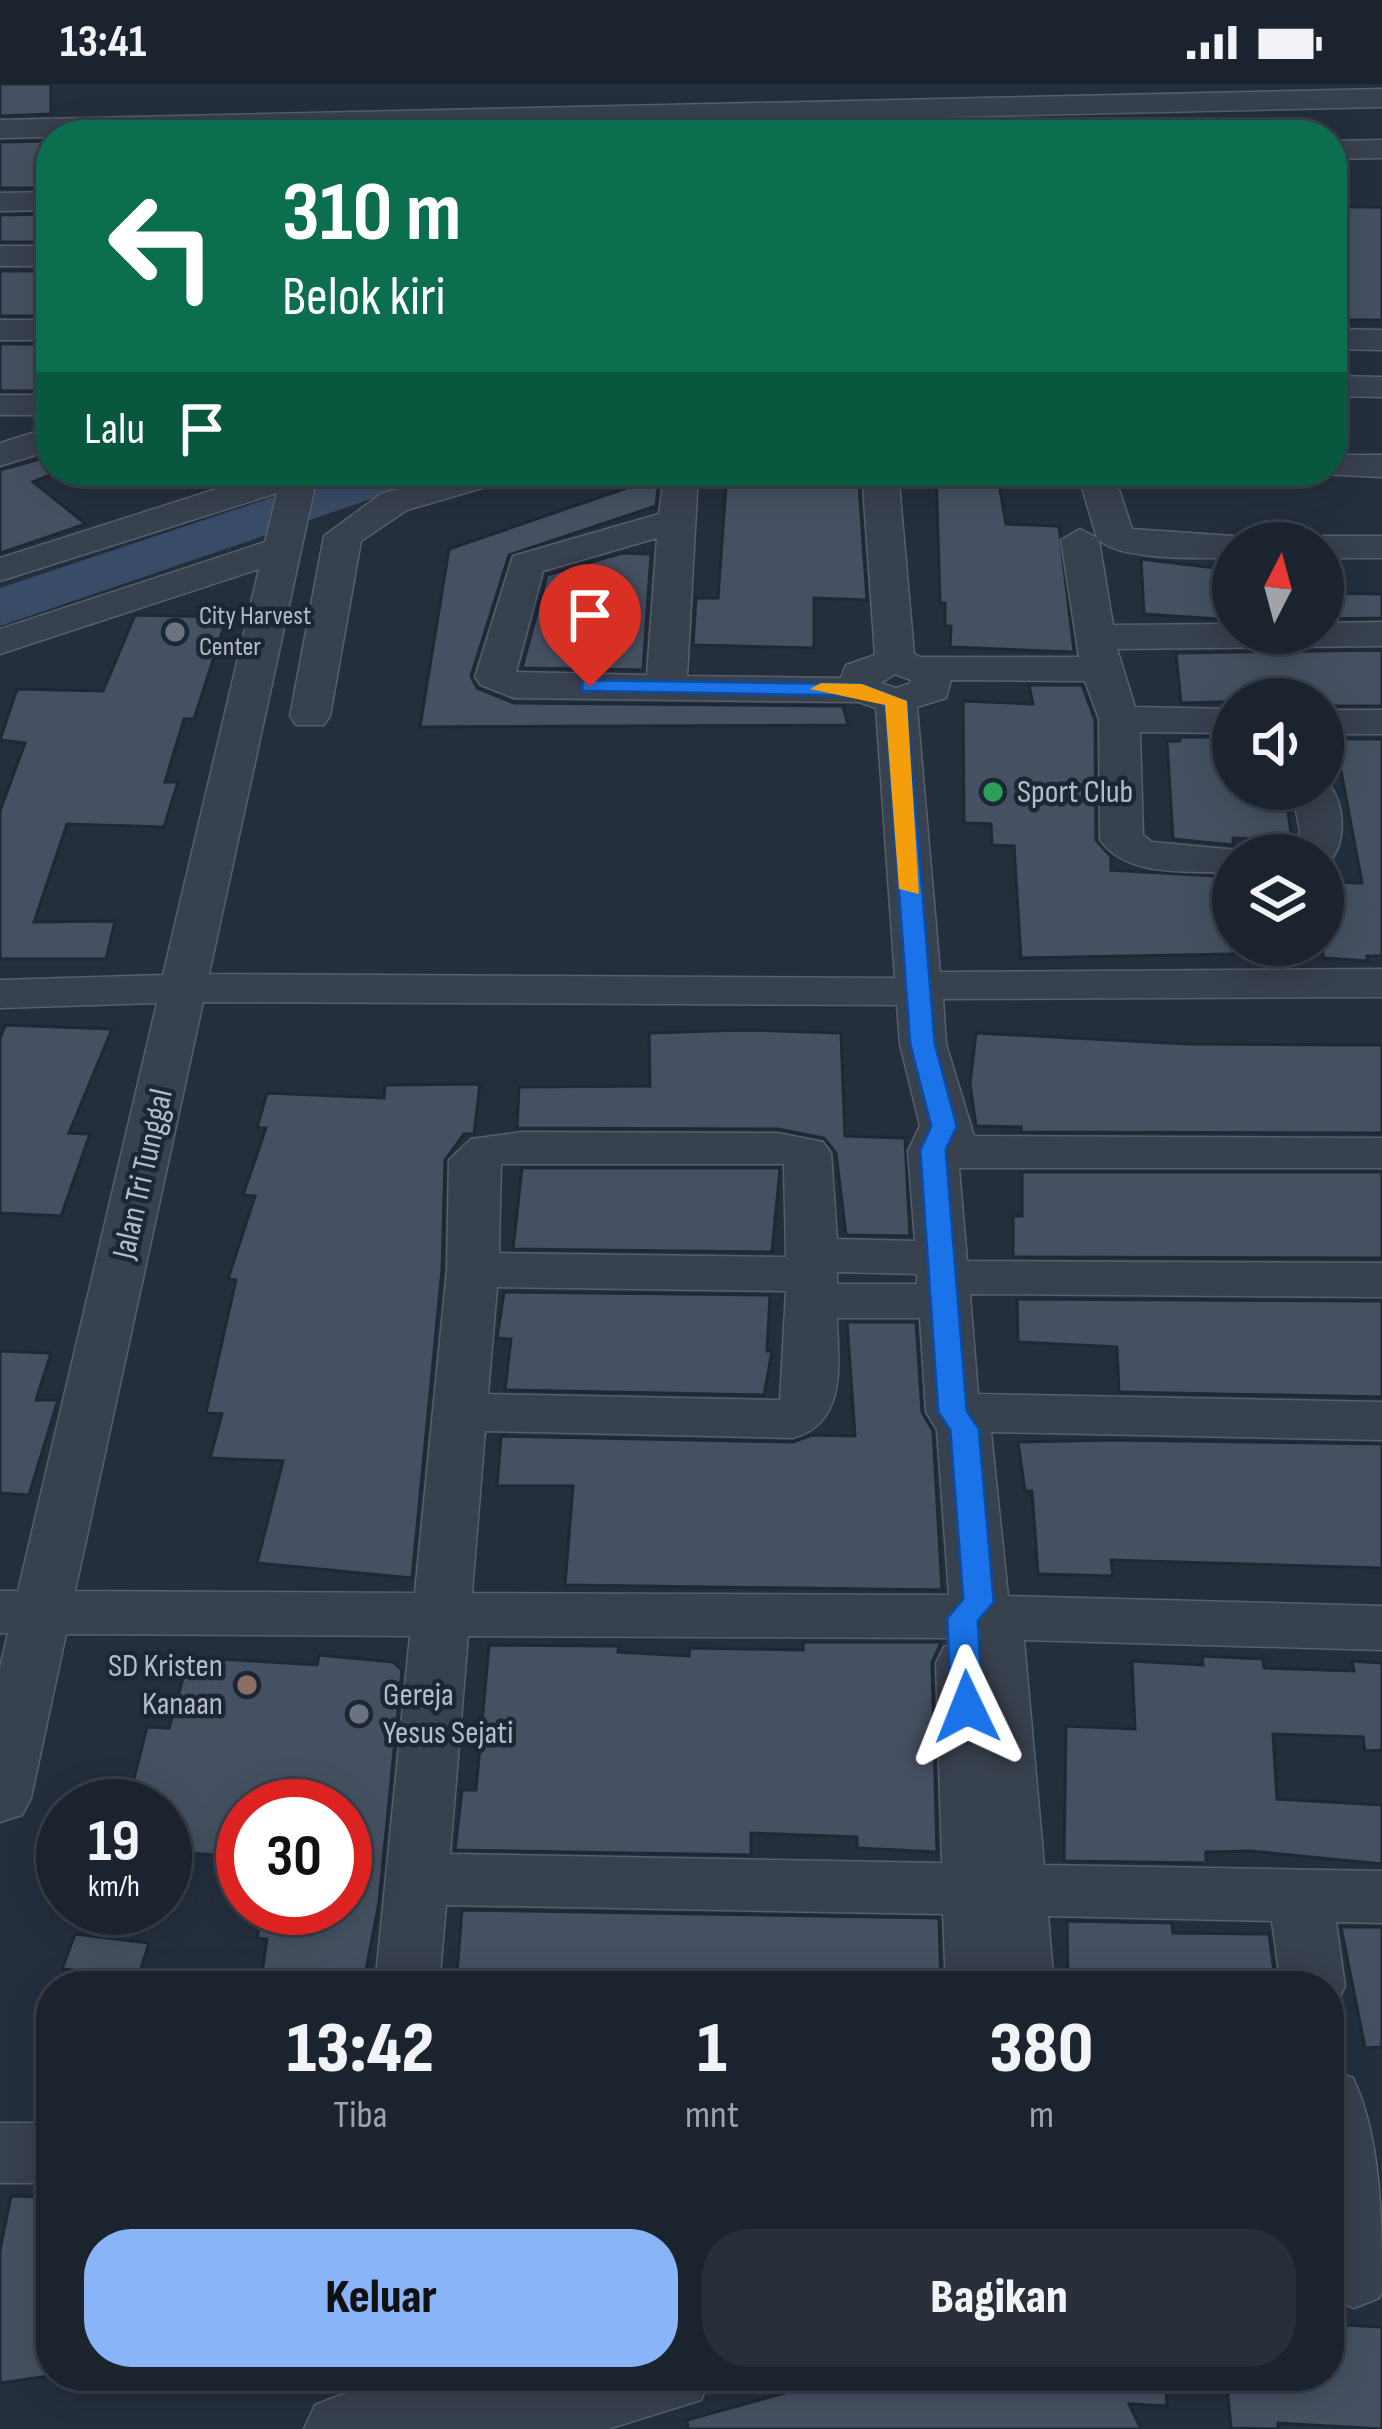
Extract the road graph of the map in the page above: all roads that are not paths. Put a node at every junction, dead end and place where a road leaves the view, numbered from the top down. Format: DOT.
graph roads {
  1 [pos="338,84"];
  2 [pos="365,84"];
  3 [pos="1382,98"];
  4 [pos="1309,100"];
  5 [pos="162,112"];
  6 [pos="1382,118"];
  7 [pos="372,120"];
  8 [pos="1051,120"];
  9 [pos="0,126"];
  10 [pos="36,126"];
  11 [pos="36,141"];
  12 [pos="0,142"];
  13 [pos="1382,149"];
  14 [pos="1347,150"];
  15 [pos="36,201"];
  16 [pos="0,202"];
  17 [pos="0,256"];
  18 [pos="36,256"];
  19 [pos="0,330"];
  20 [pos="36,330"];
  21 [pos="1347,339"];
  22 [pos="1382,340"];
  23 [pos="1347,386"];
  24 [pos="1382,387"];
  25 [pos="4,405"];
  26 [pos="36,405"];
  27 [pos="36,427"];
  28 [pos="36,443"];
  29 [pos="0,455"];
  30 [pos="1347,466"];
  31 [pos="1382,466"];
  32 [pos="267,486"];
  33 [pos="299,486"];
  34 [pos="449,486"];
  35 [pos="680,486"];
  36 [pos="881,486"];
  37 [pos="1099,486"];
  38 [pos="678,520"];
  39 [pos="1080,540"];
  40 [pos="284,541"];
  41 [pos="1212,547"];
  42 [pos="1344,547"];
  43 [pos="1382,548"];
  44 [pos="0,570"];
  45 [pos="1344,634"];
  46 [pos="1382,634"];
  47 [pos="1,644"];
  48 [pos="1212,644"];
  49 [pos="668,675"];
  50 [pos="896,679"];
  51 [pos="1106,679"];
  52 [pos="1212,714"];
  53 [pos="310,716"];
  54 [pos="1344,722"];
  55 [pos="1382,722"];
  56 [pos="1212,859"];
  57 [pos="1382,983"];
  58 [pos="187,988"];
  59 [pos="0,994"];
  60 [pos="918,997"];
  61 [pos="1303,998"];
  62 [pos="1382,1012"];
  63 [pos="946,1142"];
  64 [pos="1382,1153"];
  65 [pos="472,1270"];
  66 [pos="810,1277"];
  67 [pos="953,1279"];
  68 [pos="1382,1280"];
  69 [pos="460,1412"];
  70 [pos="965,1418"];
  71 [pos="1382,1421"];
  72 [pos="978,1612"];
  73 [pos="21,1613"];
  74 [pos="441,1615"];
  75 [pos="1382,1628"];
  76 [pos="0,1798"];
  77 [pos="417,1879"];
  78 [pos="995,1890"];
  79 [pos="1301,1896"];
  80 [pos="1382,1898"];
  81 [pos="408,1971"];
  82 [pos="981,1971"];
  83 [pos="1018,1971"];
  84 [pos="1311,1971"];
  85 [pos="0,2152"];
  86 [pos="36,2153"];
  87 [pos="1344,2201"];
  88 [pos="1355,2277"];
  89 [pos="622,2391"];
  90 [pos="341,2429"];
  1 -- 5 [label="street"];
  2 -- 7 [label="street"];
  3 -- 4 [label="street"];
  4 -- 6 [label="street"];
  4 -- 8 [label="street"];
  9 -- 10 [label="street"];
  11 -- 12 [label="street"];
  13 -- 14 [label="street"];
  15 -- 16 [label="street"];
  17 -- 18 [label="street"];
  19 -- 20 [label="street"];
  21 -- 22 [label="street"];
  23 -- 24 [label="street"];
  25 -- 26 [label="street"];
  25 -- 27 [label="street"];
  28 -- 29 [label="street"];
  30 -- 31 [label="street"];
  32 -- 44 [label="street"];
  33 -- 40 [label="street, Jalan Tri Tunggal"];
  34 -- 53 [label="street"];
  35 -- 38 [label="street"];
  36 -- 50 [label="street"];
  37 -- 41 [label="street"];
  38 -- 49 [label="street"];
  38 -- 49 [label="street"];
  39 -- 51 [label="street"];
  40 -- 47 [label="street"];
  40 -- 58 [label="street, Jalan Tri Tunggal"];
  42 -- 43 [label="street"];
  45 -- 46 [label="street"];
  48 -- 51 [label="street"];
  49 -- 50 [label="street"];
  50 -- 51 [label="street"];
  50 -- 60 [label="street"];
  51 -- 52 [label="street"];
  51 -- 56 [label="street"];
  54 -- 55 [label="street"];
  57 -- 61 [label="street"];
  58 -- 59 [label="street"];
  58 -- 60 [label="street"];
  58 -- 73 [label="street, Jalan Tri Tunggal"];
  60 -- 61 [label="street"];
  60 -- 63 [label="street"];
  61 -- 62 [label="street"];
  63 -- 64 [label="street"];
  63 -- 67 [label="street"];
  65 -- 66 [label="street"];
  65 -- 66 [label="street"];
  65 -- 69 [label="street"];
  66 -- 67 [label="street"];
  66 -- 69 [label="street"];
  67 -- 68 [label="street"];
  67 -- 70 [label="street"];
  69 -- 74 [label="street"];
  70 -- 71 [label="street"];
  70 -- 72 [label="street"];
  72 -- 74 [label="street"];
  72 -- 75 [label="street"];
  72 -- 78 [label="street"];
  73 -- 74 [label="street"];
  73 -- 76 [label="street, Jalan Tri Tunggal"];
  74 -- 77 [label="street"];
  77 -- 78 [label="street"];
  77 -- 81 [label="street"];
  78 -- 79 [label="street"];
  78 -- 82 [label="street"];
  78 -- 83 [label="street"];
  79 -- 80 [label="street"];
  79 -- 84 [label="street"];
  85 -- 86 [label="street"];
  87 -- 88 [label="street"];
  89 -- 90 [label="street"];
}
